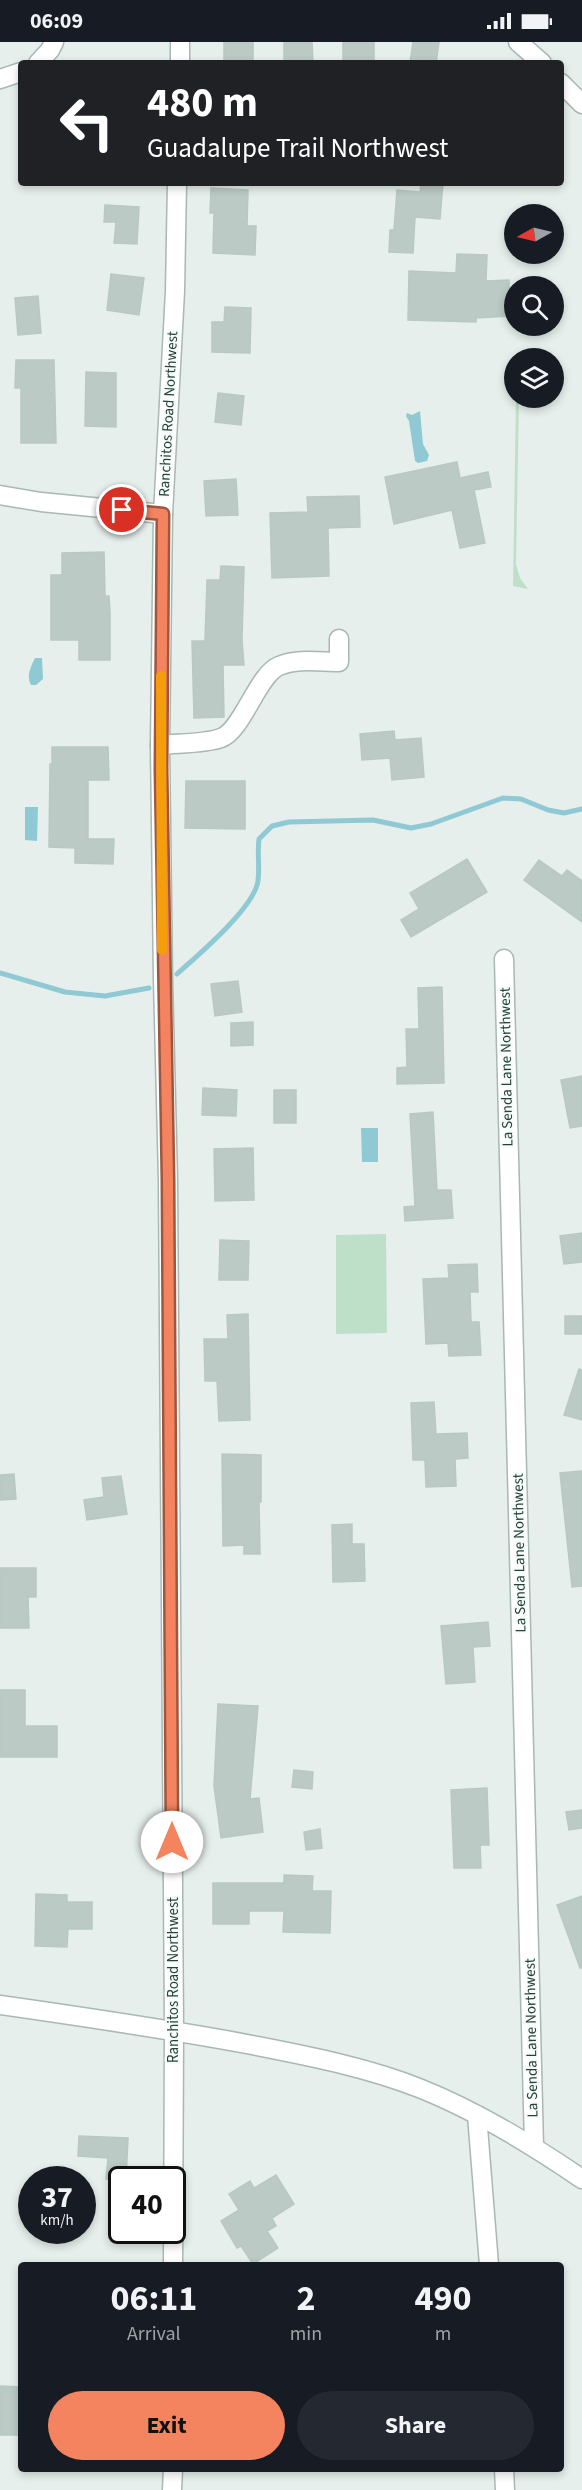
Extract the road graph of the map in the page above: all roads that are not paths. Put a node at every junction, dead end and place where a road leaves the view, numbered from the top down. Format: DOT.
graph roads {
  1 [pos="54,42"];
  2 [pos="180,42"];
  3 [pos="518,42"];
  4 [pos="41,60"];
  5 [pos="180,60"];
  6 [pos="539,60"];
  7 [pos="18,73"];
  8 [pos="0,79"];
  9 [pos="564,86"];
  10 [pos="582,104"];
  11 [pos="177,186"];
  12 [pos="0,495"];
  13 [pos="163,514"];
  14 [pos="339,639"];
  15 [pos="160,745"];
  16 [pos="504,959"];
  17 [pos="0,2005"];
  18 [pos="174,2031"];
  19 [pos="477,2115"];
  20 [pos="534,2146"];
  21 [pos="582,2179"];
  22 [pos="173,2262"];
  23 [pos="489,2262"];
  24 [pos="172,2472"];
  25 [pos="504,2472"];
  26 [pos="172,2490"];
  27 [pos="505,2490"];
  1 -- 4 [label="street"];
  2 -- 5 [label="street"];
  3 -- 6 [label="street"];
  7 -- 8 [label="street"];
  9 -- 10 [label="street"];
  11 -- 13 [label="street, Ranchitos Road Northwest"];
  12 -- 13 [label="street"];
  13 -- 15 [label="street, Ranchitos Road Northwest"];
  14 -- 15 [label="street"];
  15 -- 18 [label="street, Ranchitos Road Northwest"];
  16 -- 20 [label="street, La Senda Lane Northwest"];
  17 -- 18 [label="street"];
  18 -- 19 [label="street"];
  18 -- 22 [label="street, Ranchitos Road Northwest"];
  19 -- 20 [label="street"];
  19 -- 23 [label="street"];
  20 -- 21 [label="street"];
  24 -- 26 [label="street"];
  25 -- 27 [label="street"];
}
